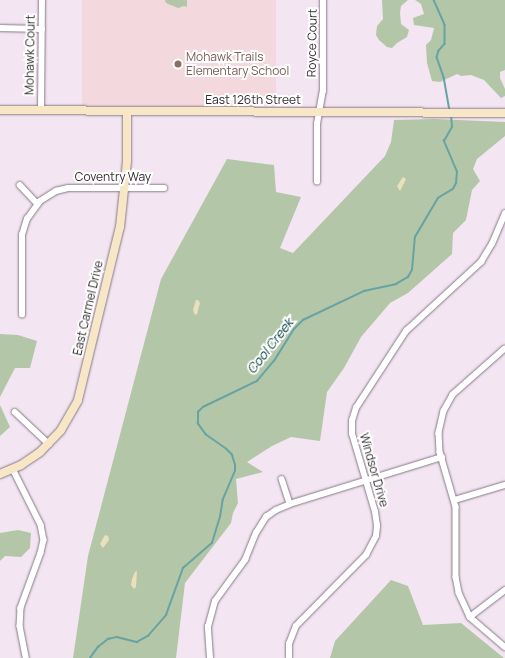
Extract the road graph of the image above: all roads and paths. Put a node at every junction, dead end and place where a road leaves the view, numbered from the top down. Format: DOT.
graph roads {
  1 [pos="42,0"];
  2 [pos="323,0"];
  3 [pos="0,28"];
  4 [pos="42,29"];
  5 [pos="0,110"];
  6 [pos="41,110"];
  7 [pos="127,111"];
  8 [pos="319,112"];
  9 [pos="505,113"];
  10 [pos="317,182"];
  11 [pos="20,185"];
  12 [pos="125,187"];
  13 [pos="164,188"];
  14 [pos="38,204"];
  15 [pos="505,214"];
  16 [pos="22,315"];
  17 [pos="505,349"];
  18 [pos="15,412"];
  19 [pos="49,444"];
  20 [pos="442,457"];
  21 [pos="13,469"];
  22 [pos="0,474"];
  23 [pos="282,478"];
  24 [pos="366,481"];
  25 [pos="505,485"];
  26 [pos="455,500"];
  27 [pos="290,504"];
  28 [pos="505,590"];
  29 [pos="470,617"];
  30 [pos="505,647"];
  31 [pos="26,658"];
  32 [pos="210,658"];
  33 [pos="289,658"];
  1 -- 4 [label="street, Mohawk Court"];
  2 -- 8 [label="street, Royce Court"];
  3 -- 4 [label="street"];
  4 -- 6 [label="street, Mohawk Court"];
  5 -- 6 [label="street, East 126th Street"];
  6 -- 7 [label="street, East 126th Street"];
  7 -- 8 [label="street, East 126th Street"];
  7 -- 12 [label="street, East Carmel Drive"];
  8 -- 9 [label="street, East 126th Street"];
  8 -- 10 [label="street, Royce Court"];
  11 -- 14 [label="street"];
  12 -- 13 [label="street, Coventry Way"];
  12 -- 14 [label="street, Coventry Way"];
  12 -- 19 [label="street, East Carmel Drive"];
  14 -- 16 [label="street, Coventry Way"];
  15 -- 24 [label="street, Windsor Drive"];
  17 -- 20 [label="street"];
  18 -- 19 [label="street"];
  19 -- 21 [label="street, East Carmel Drive"];
  20 -- 24 [label="street"];
  20 -- 26 [label="street"];
  21 -- 22 [label="street, East Carmel Drive"];
  21 -- 31 [label="street"];
  23 -- 27 [label="street"];
  24 -- 27 [label="street"];
  24 -- 33 [label="street, Windsor Drive"];
  25 -- 26 [label="street"];
  26 -- 29 [label="street"];
  27 -- 32 [label="street"];
  28 -- 29 [label="street"];
  29 -- 30 [label="street"];
}
